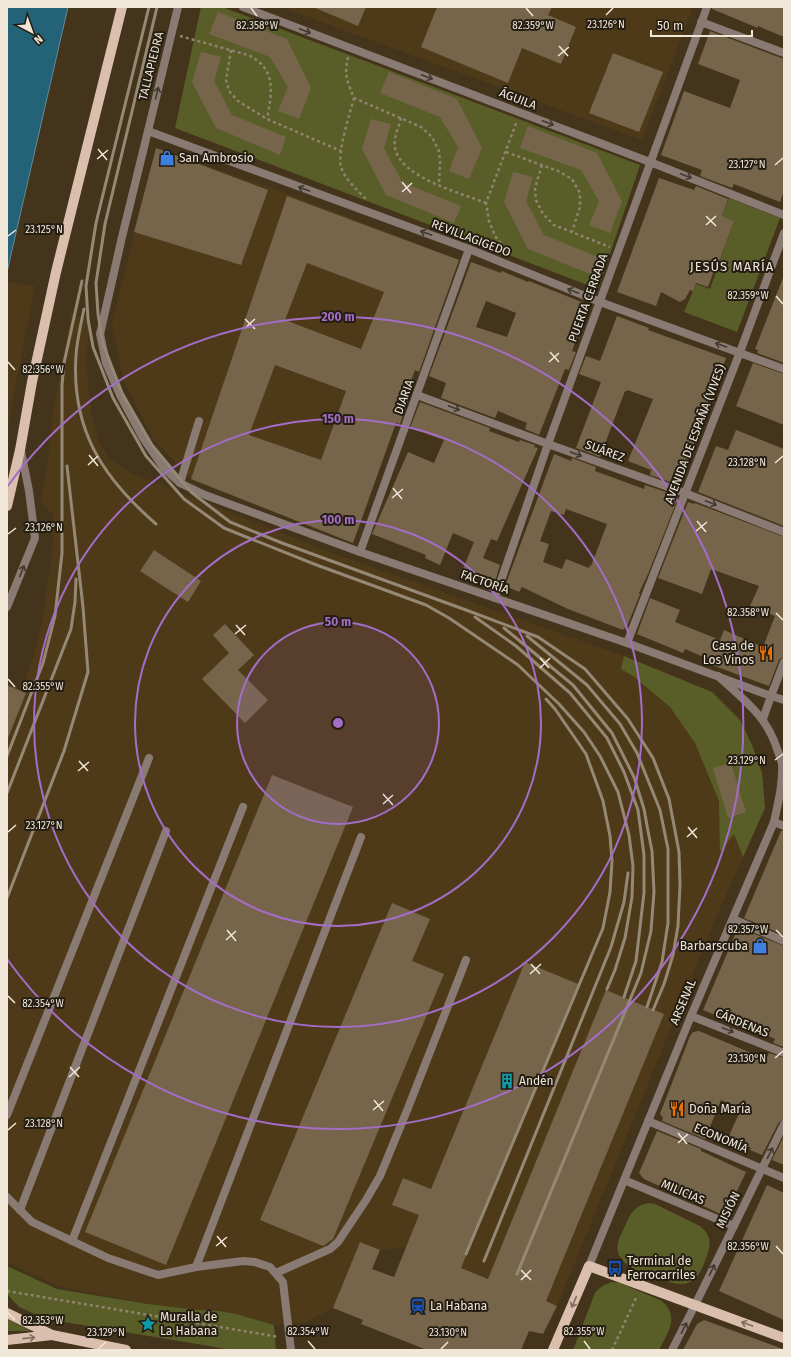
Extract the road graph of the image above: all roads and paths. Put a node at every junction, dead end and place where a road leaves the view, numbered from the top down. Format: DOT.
graph roads {
  1 [pos="122,7"];
  2 [pos="178,7"];
  3 [pos="243,7"];
  4 [pos="707,7"];
  5 [pos="701,22"];
  6 [pos="172,34"];
  7 [pos="350,48"];
  8 [pos="231,50"];
  9 [pos="784,53"];
  10 [pos="354,98"];
  11 [pos="520,113"];
  12 [pos="401,118"];
  13 [pos="267,119"];
  14 [pos="148,131"];
  15 [pos="341,151"];
  16 [pos="506,152"];
  17 [pos="650,162"];
  18 [pos="542,165"];
  19 [pos="439,184"];
  20 [pos="486,202"];
  21 [pos="369,203"];
  22 [pos="784,215"];
  23 [pos="572,232"];
  24 [pos="784,233"];
  25 [pos="469,249"];
  26 [pos="618,251"];
  27 [pos="510,256"];
  28 [pos="600,302"];
  29 [pos="740,352"];
  30 [pos="784,369"];
  31 [pos="417,395"];
  32 [pos="199,421"];
  33 [pos="548,444"];
  34 [pos="20,450"];
  35 [pos="180,483"];
  36 [pos="685,492"];
  37 [pos="7,506"];
  38 [pos="784,532"];
  39 [pos="360,552"];
  40 [pos="495,598"];
  41 [pos="7,607"];
  42 [pos="627,643"];
  43 [pos="784,662"];
  44 [pos="718,676"];
  45 [pos="771,696"];
  46 [pos="784,700"];
  47 [pos="763,719"];
  48 [pos="149,758"];
  49 [pos="243,807"];
  50 [pos="774,822"];
  51 [pos="784,826"];
  52 [pos="166,831"];
  53 [pos="361,837"];
  54 [pos="733,919"];
  55 [pos="784,941"];
  56 [pos="466,960"];
  57 [pos="691,1016"];
  58 [pos="784,1053"];
  59 [pos="7,1115"];
  60 [pos="648,1121"];
  61 [pos="784,1124"];
  62 [pos="762,1169"];
  63 [pos="784,1178"];
  64 [pos="624,1180"];
  65 [pos="7,1197"];
  66 [pos="20,1210"];
  67 [pos="734,1226"];
  68 [pos="72,1241"];
  69 [pos="589,1266"];
  70 [pos="196,1267"];
  71 [pos="276,1273"];
  72 [pos="641,1285"];
  73 [pos="7,1291"];
  74 [pos="695,1305"];
  75 [pos="7,1313"];
  76 [pos="52,1335"];
  77 [pos="784,1338"];
  78 [pos="290,1339"];
  79 [pos="7,1340"];
  80 [pos="126,1350"];
  81 [pos="290,1350"];
  82 [pos="553,1350"];
  83 [pos="612,1350"];
  84 [pos="672,1350"];
  1 -- 34 [label="main road"];
  2 -- 6 [label="street, TALLAPIEDRA"];
  3 -- 7 [label="street, ÁGUILA, one-way"];
  4 -- 5 [label="street, PUERTA CERRADA"];
  5 -- 9 [label="street"];
  5 -- 17 [label="street, PUERTA CERRADA"];
  6 -- 8 [label="path"];
  14 -- 6 [label="street, TALLAPIEDRA, one-way"];
  7 -- 10 [label="path"];
  7 -- 11 [label="street, ÁGUILA, one-way"];
  8 -- 13 [label="path"];
  8 -- 13 [label="path"];
  10 -- 12 [label="path"];
  10 -- 15 [label="path"];
  11 -- 16 [label="path"];
  11 -- 17 [label="street, ÁGUILA, one-way"];
  12 -- 19 [label="path"];
  12 -- 19 [label="path"];
  13 -- 15 [label="path"];
  25 -- 14 [label="street, REVILLAGIGEDO, one-way"];
  14 -- 35 [label="street, TALLAPIEDRA"];
  15 -- 21 [label="path"];
  16 -- 18 [label="path"];
  16 -- 20 [label="path"];
  17 -- 22 [label="street, ÁGUILA, one-way"];
  17 -- 26 [label="street, PUERTA CERRADA"];
  18 -- 23 [label="path"];
  18 -- 23 [label="path"];
  19 -- 20 [label="path"];
  20 -- 27 [label="path"];
  23 -- 26 [label="path"];
  24 -- 29 [label="street, AVENIDA DE ESPAÑA (VIVES)"];
  28 -- 25 [label="street, REVILLAGIGEDO, one-way"];
  25 -- 31 [label="street, DIARIA"];
  26 -- 28 [label="street, PUERTA CERRADA"];
  29 -- 28 [label="street, REVILLAGIGEDO, one-way"];
  28 -- 33 [label="street, PUERTA CERRADA"];
  29 -- 30 [label="street, REVILLAGIGEDO"];
  29 -- 36 [label="street, AVENIDA DE ESPAÑA (VIVES)"];
  31 -- 33 [label="street, SUÁREZ, one-way"];
  31 -- 39 [label="street, DIARIA"];
  32 -- 35 [label="street"];
  33 -- 36 [label="street, SUÁREZ, one-way"];
  33 -- 40 [label="street, PUERTA CERRADA"];
  34 -- 37 [label="main road"];
  41 -- 34 [label="street, one-way"];
  35 -- 39 [label="street, FACTORÍA"];
  36 -- 38 [label="street, SUÁREZ, one-way"];
  36 -- 42 [label="street, AVENIDA DE ESPAÑA (VIVES)"];
  39 -- 40 [label="street, FACTORÍA"];
  40 -- 42 [label="street, FACTORÍA"];
  42 -- 44 [label="street, FACTORÍA"];
  43 -- 45 [label="street"];
  44 -- 45 [label="street, FACTORÍA"];
  44 -- 47 [label="street, ARSENAL"];
  45 -- 46 [label="street, FACTORÍA"];
  45 -- 47 [label="street"];
  47 -- 50 [label="street, ARSENAL"];
  48 -- 59 [label="street"];
  49 -- 68 [label="street"];
  50 -- 51 [label="street"];
  50 -- 54 [label="street, ARSENAL"];
  52 -- 66 [label="street"];
  53 -- 70 [label="street"];
  54 -- 55 [label="street"];
  54 -- 57 [label="street, ARSENAL"];
  56 -- 71 [label="street"];
  57 -- 58 [label="street, CÁRDENAS, one-way"];
  57 -- 60 [label="street, ARSENAL"];
  60 -- 62 [label="street, ECONOMÍA"];
  60 -- 64 [label="street, ARSENAL"];
  62 -- 61 [label="street, MISIÓN, one-way"];
  62 -- 63 [label="street, ECONOMÍA"];
  62 -- 67 [label="street, MISIÓN"];
  64 -- 67 [label="street, MILICIAS"];
  64 -- 69 [label="street, ARSENAL"];
  65 -- 66 [label="street"];
  66 -- 68 [label="street"];
  74 -- 67 [label="street, MISIÓN, one-way"];
  68 -- 70 [label="street"];
  69 -- 72 [label="main road"];
  69 -- 82 [label="main road, ARSENAL, one-way"];
  70 -- 71 [label="street"];
  71 -- 78 [label="street"];
  72 -- 74 [label="main road"];
  72 -- 83 [label="path"];
  73 -- 78 [label="path"];
  77 -- 74 [label="main road, one-way"];
  84 -- 74 [label="street, MISIÓN, one-way"];
  75 -- 76 [label="main road"];
  79 -- 76 [label="main road, one-way"];
  76 -- 80 [label="main road"];
  78 -- 81 [label="street"];
}
